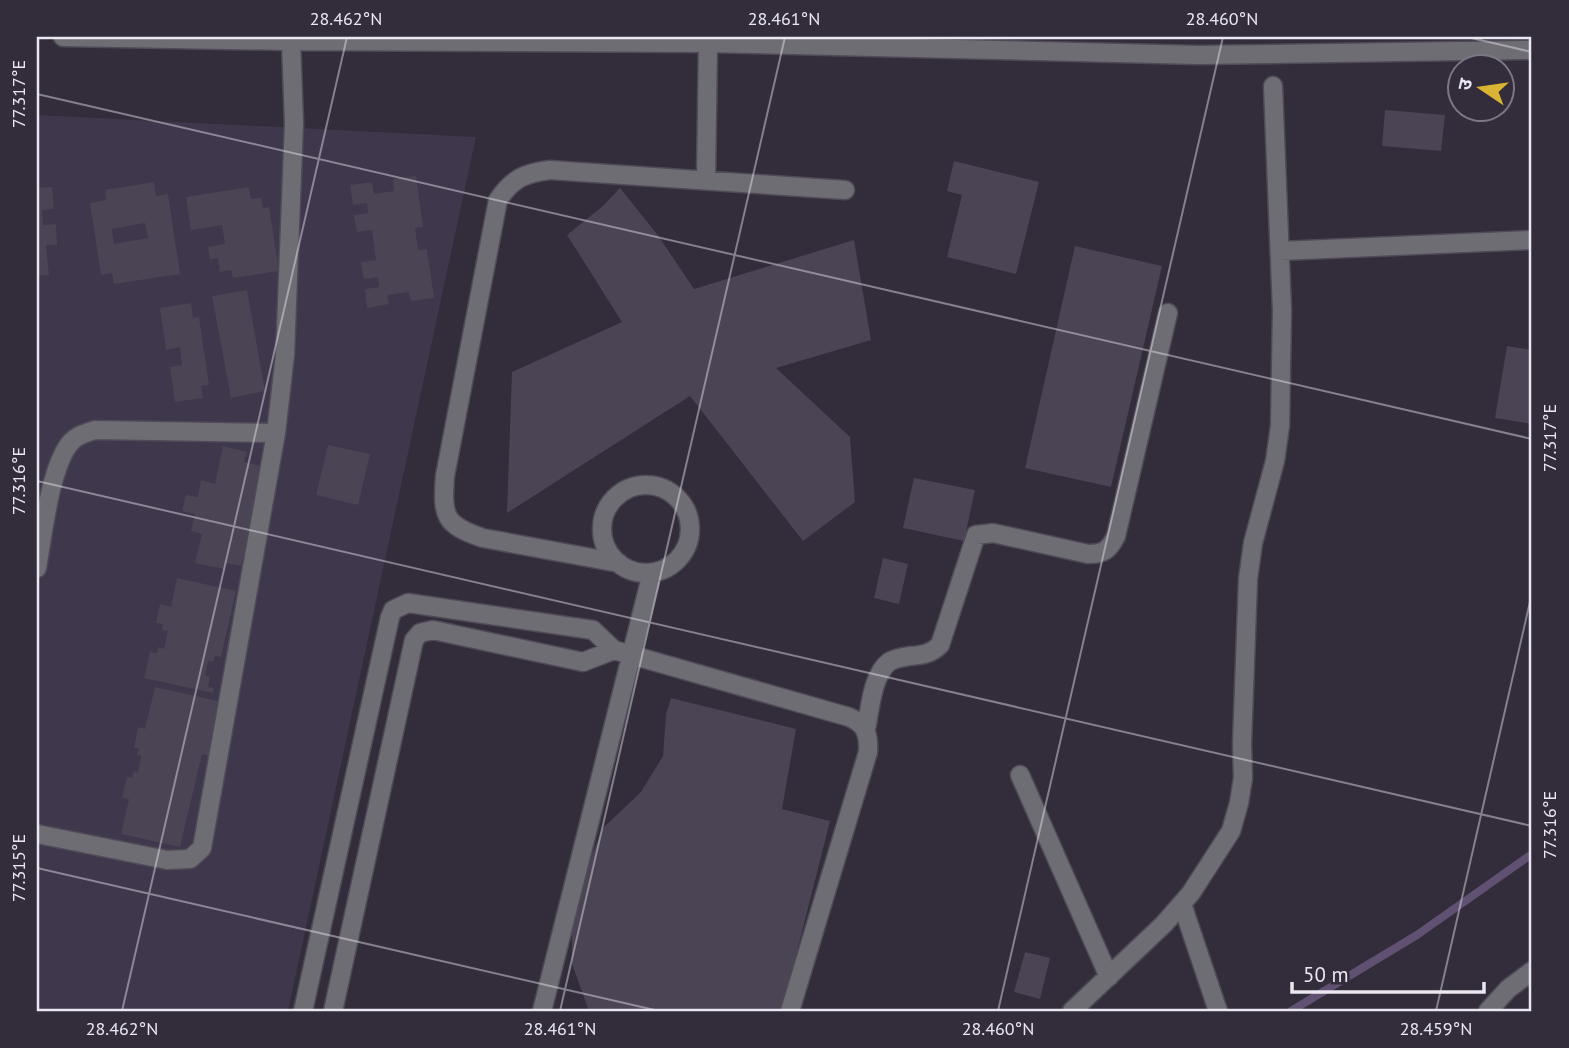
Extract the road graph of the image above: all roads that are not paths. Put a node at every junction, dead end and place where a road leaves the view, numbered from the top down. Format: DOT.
graph roads {
  1 [pos="63,37"];
  2 [pos="291,41"];
  3 [pos="708,43"];
  4 [pos="1532,50"];
  5 [pos="1273,86"];
  6 [pos="706,179"];
  7 [pos="845,190"];
  8 [pos="1532,240"];
  9 [pos="1280,251"];
  10 [pos="1168,313"];
  11 [pos="276,433"];
  12 [pos="619,564"];
  13 [pos="37,568"];
  14 [pos="652,573"];
  15 [pos="614,650"];
  16 [pos="632,654"];
  17 [pos="866,729"];
  18 [pos="1020,775"];
  19 [pos="37,834"];
  20 [pos="1182,904"];
  21 [pos="1532,971"];
  22 [pos="1109,976"];
  23 [pos="303,1011"];
  24 [pos="333,1011"];
  25 [pos="542,1011"];
  26 [pos="790,1011"];
  27 [pos="1072,1011"];
  28 [pos="1218,1011"];
  29 [pos="1488,1011"];
  1 -- 2 [label="street"];
  2 -- 3 [label="street"];
  2 -- 11 [label="street"];
  3 -- 4 [label="street"];
  3 -- 6 [label="street"];
  5 -- 9 [label="street"];
  6 -- 7 [label="street"];
  6 -- 12 [label="street"];
  8 -- 9 [label="street"];
  9 -- 20 [label="street"];
  10 -- 17 [label="street"];
  11 -- 13 [label="street"];
  11 -- 19 [label="street"];
  12 -- 14 [label="street"];
  12 -- 14 [label="street"];
  14 -- 16 [label="street"];
  15 -- 16 [label="street"];
  15 -- 23 [label="street"];
  15 -- 24 [label="street"];
  16 -- 17 [label="street"];
  16 -- 25 [label="street"];
  17 -- 26 [label="street"];
  18 -- 22 [label="street"];
  20 -- 22 [label="street"];
  20 -- 28 [label="street"];
  21 -- 29 [label="street"];
  22 -- 27 [label="street"];
}
